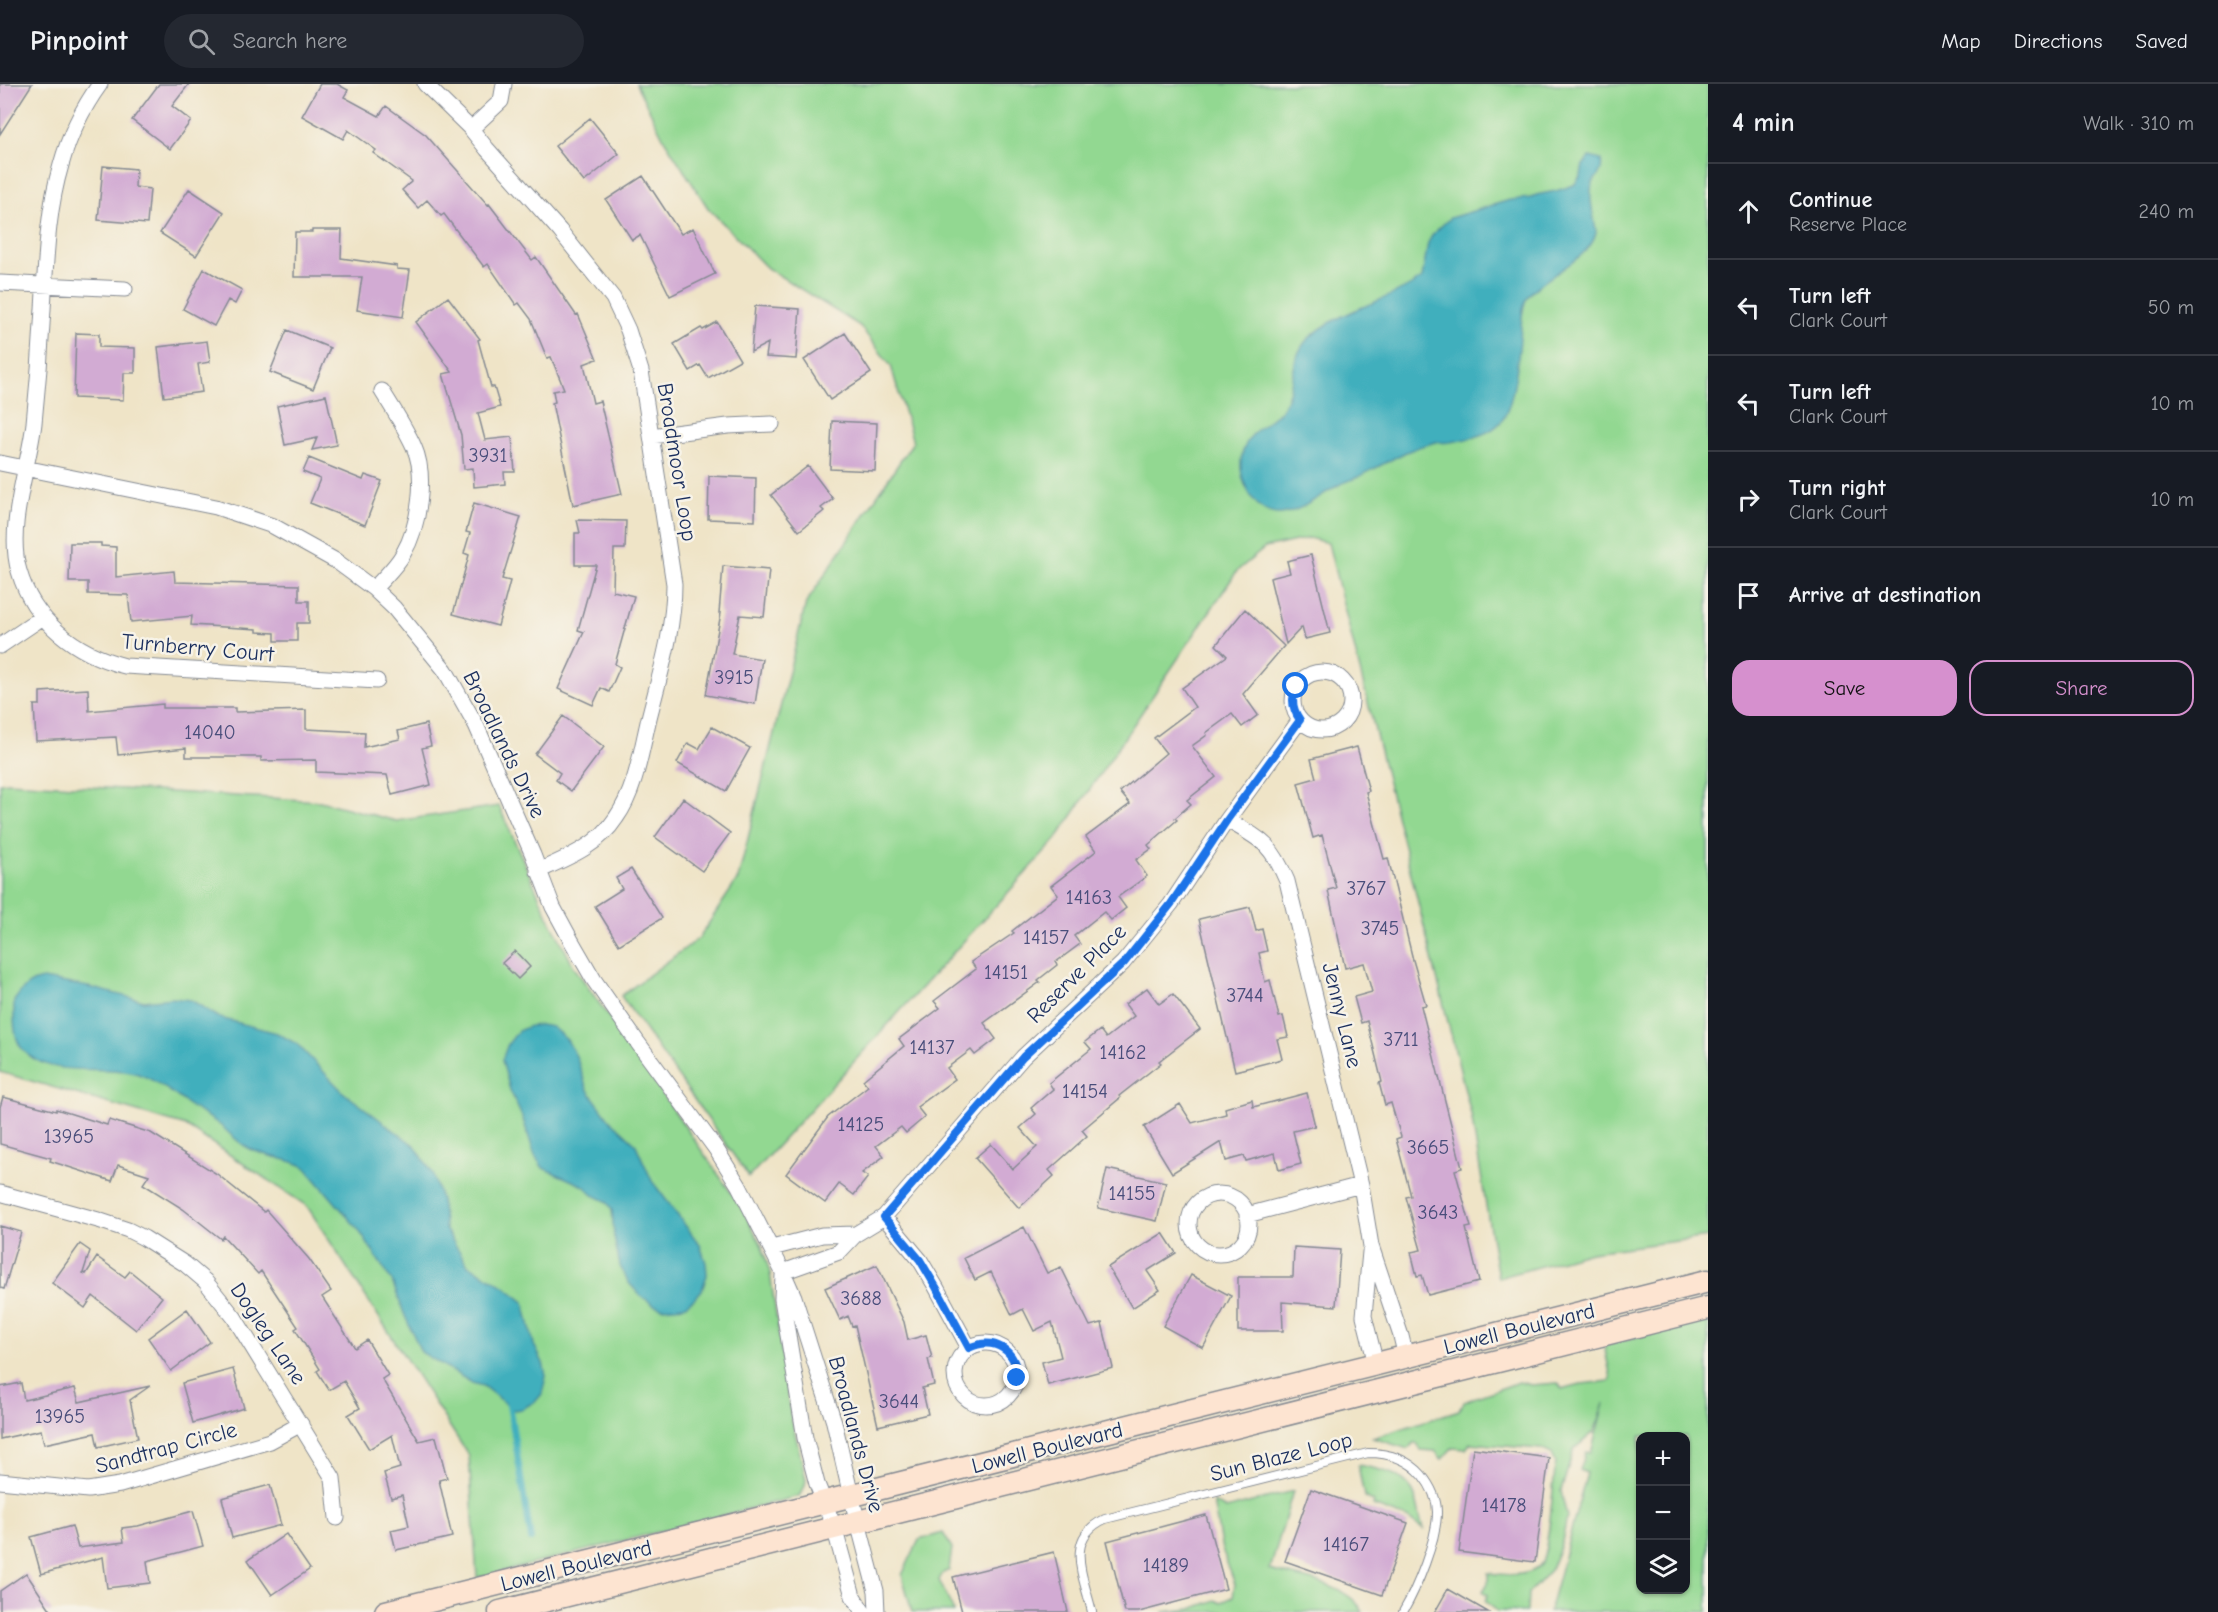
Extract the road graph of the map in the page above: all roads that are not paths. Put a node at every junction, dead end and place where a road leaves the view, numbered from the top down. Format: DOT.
graph roads {
  1 [pos="100,84"];
  2 [pos="504,84"];
  3 [pos="432,86"];
  4 [pos="471,129"];
  5 [pos="0,283"];
  6 [pos="45,285"];
  7 [pos="125,289"];
  8 [pos="382,391"];
  9 [pos="772,424"];
  10 [pos="651,436"];
  11 [pos="0,463"];
  12 [pos="26,468"];
  13 [pos="374,589"];
  14 [pos="43,617"];
  15 [pos="0,646"];
  16 [pos="377,681"];
  17 [pos="1300,720"];
  18 [pos="1227,820"];
  19 [pos="538,871"];
  20 [pos="1361,1185"];
  21 [pos="0,1193"];
  22 [pos="1247,1215"];
  23 [pos="884,1217"];
  24 [pos="856,1234"];
  25 [pos="1371,1246"];
  26 [pos="772,1248"];
  27 [pos="783,1272"];
  28 [pos="1708,1281"];
  29 [pos="1708,1308"];
  30 [pos="969,1348"];
  31 [pos="1406,1357"];
  32 [pos="1376,1364"];
  33 [pos="301,1424"];
  34 [pos="0,1481"];
  35 [pos="851,1496"];
  36 [pos="825,1503"];
  37 [pos="337,1518"];
  38 [pos="858,1521"];
  39 [pos="834,1527"];
  40 [pos="386,1612"];
  41 [pos="500,1612"];
  42 [pos="863,1612"];
  43 [pos="877,1612"];
  44 [pos="1092,1612"];
  45 [pos="1403,1612"];
  1 -- 6 [label="street"];
  2 -- 4 [label="street"];
  3 -- 4 [label="street, Broadmoor Loop"];
  4 -- 10 [label="street, Broadmoor Loop"];
  5 -- 6 [label="street"];
  6 -- 7 [label="street"];
  6 -- 12 [label="street"];
  8 -- 13 [label="street"];
  9 -- 10 [label="street"];
  10 -- 19 [label="street, Broadmoor Loop"];
  11 -- 12 [label="street, Broadlands Drive"];
  12 -- 13 [label="street, Broadlands Drive"];
  12 -- 14 [label="street, Turnberry Court"];
  13 -- 19 [label="street, Broadlands Drive"];
  14 -- 15 [label="street"];
  14 -- 16 [label="street, Turnberry Court"];
  17 -- 18 [label="street, Reserve Place"];
  18 -- 20 [label="street, Jenny Lane"];
  18 -- 23 [label="street, Reserve Place"];
  19 -- 26 [label="street, Broadlands Drive"];
  20 -- 22 [label="street"];
  20 -- 25 [label="street, Jenny Lane"];
  21 -- 33 [label="street, Dogleg Lane"];
  23 -- 24 [label="street, Reserve Place"];
  23 -- 30 [label="street"];
  24 -- 26 [label="street, Reserve Place"];
  24 -- 27 [label="street, Reserve Place"];
  25 -- 31 [label="street, Jenny Lane"];
  25 -- 32 [label="street, Jenny Lane"];
  26 -- 27 [label="street, Broadlands Drive"];
  27 -- 35 [label="street, Broadlands Drive"];
  27 -- 36 [label="street, Broadlands Drive"];
  28 -- 31 [label="main road, Lowell Boulevard"];
  29 -- 38 [label="main road, Lowell Boulevard"];
  30 -- 30 [label="street"];
  31 -- 32 [label="main road, Lowell Boulevard"];
  32 -- 35 [label="main road, Lowell Boulevard"];
  33 -- 34 [label="street, Sandtrap Circle"];
  33 -- 37 [label="street, Dogleg Lane"];
  35 -- 36 [label="main road, Lowell Boulevard"];
  35 -- 38 [label="street, Broadlands Drive"];
  36 -- 39 [label="street, Broadlands Drive"];
  36 -- 40 [label="main road, Lowell Boulevard"];
  38 -- 39 [label="main road, Lowell Boulevard"];
  38 -- 43 [label="street, Broadlands Drive"];
  39 -- 41 [label="main road, Lowell Boulevard"];
  39 -- 42 [label="street, Broadlands Drive"];
  44 -- 45 [label="lane, Sun Blaze Loop"];
}
